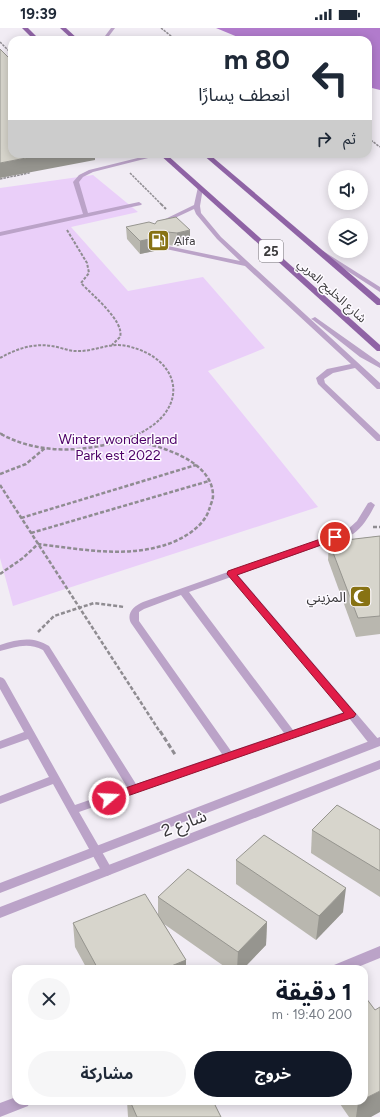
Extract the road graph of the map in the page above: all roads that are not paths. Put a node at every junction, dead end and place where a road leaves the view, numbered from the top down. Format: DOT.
graph roads {
  1 [pos="25,28"];
  2 [pos="63,28"];
  3 [pos="34,36"];
  4 [pos="72,36"];
  5 [pos="145,158"];
  6 [pos="166,158"];
  7 [pos="210,158"];
  8 [pos="200,188"];
  9 [pos="139,204"];
  10 [pos="197,206"];
  11 [pos="86,215"];
  12 [pos="155,230"];
  13 [pos="0,234"];
  14 [pos="168,248"];
  15 [pos="317,249"];
  16 [pos="248,264"];
  17 [pos="380,290"];
  18 [pos="278,292"];
  19 [pos="380,303"];
  20 [pos="380,349"];
  21 [pos="356,365"];
  22 [pos="380,366"];
  23 [pos="380,387"];
  24 [pos="380,439"];
  25 [pos="371,505"];
  26 [pos="232,574"];
  27 [pos="182,591"];
  28 [pos="0,648"];
  29 [pos="0,680"];
  30 [pos="3,692"];
  31 [pos="350,714"];
  32 [pos="30,734"];
  33 [pos="291,735"];
  34 [pos="378,742"];
  35 [pos="0,744"];
  36 [pos="229,756"];
  37 [pos="380,764"];
  38 [pos="55,779"];
  39 [pos="134,789"];
  40 [pos="0,800"];
  41 [pos="73,810"];
  42 [pos="95,851"];
  43 [pos="107,871"];
  44 [pos="0,888"];
  45 [pos="0,913"];
  46 [pos="380,952"];
  47 [pos="349,965"];
  48 [pos="13,1105"];
  49 [pos="0,1110"];
  1 -- 3 [label="main road"];
  2 -- 4 [label="main road"];
  5 -- 11 [label="lane"];
  6 -- 8 [label="main road, شارع الخليج العربي / 25"];
  7 -- 15 [label="main road, شارع الخليج العربي / 25"];
  8 -- 10 [label="lane"];
  8 -- 20 [label="main road, شارع الخليج العربي / 25"];
  9 -- 11 [label="lane"];
  10 -- 12 [label="lane"];
  10 -- 16 [label="lane"];
  11 -- 13 [label="lane"];
  14 -- 16 [label="lane"];
  15 -- 17 [label="lane"];
  15 -- 19 [label="main road, شارع الخليج العربي / 25"];
  16 -- 18 [label="lane"];
  18 -- 21 [label="lane"];
  18 -- 22 [label="lane"];
  21 -- 23 [label="lane"];
  21 -- 24 [label="lane"];
  25 -- 26 [label="lane"];
  26 -- 27 [label="lane"];
  26 -- 31 [label="lane"];
  27 -- 33 [label="lane"];
  27 -- 36 [label="lane"];
  28 -- 39 [label="lane"];
  29 -- 30 [label="lane"];
  30 -- 32 [label="lane"];
  31 -- 33 [label="lane"];
  31 -- 34 [label="lane"];
  32 -- 35 [label="lane"];
  32 -- 38 [label="lane"];
  33 -- 36 [label="lane"];
  34 -- 42 [label="street, شارع 2"];
  36 -- 39 [label="lane"];
  37 -- 43 [label="street, شارع 2"];
  38 -- 40 [label="lane"];
  38 -- 41 [label="lane"];
  39 -- 41 [label="lane"];
  41 -- 42 [label="lane"];
  42 -- 43 [label="lane"];
  42 -- 44 [label="street, شارع 2"];
  43 -- 45 [label="street, شارع 2"];
  46 -- 47 [label="street"];
  48 -- 49 [label="street"];
}
